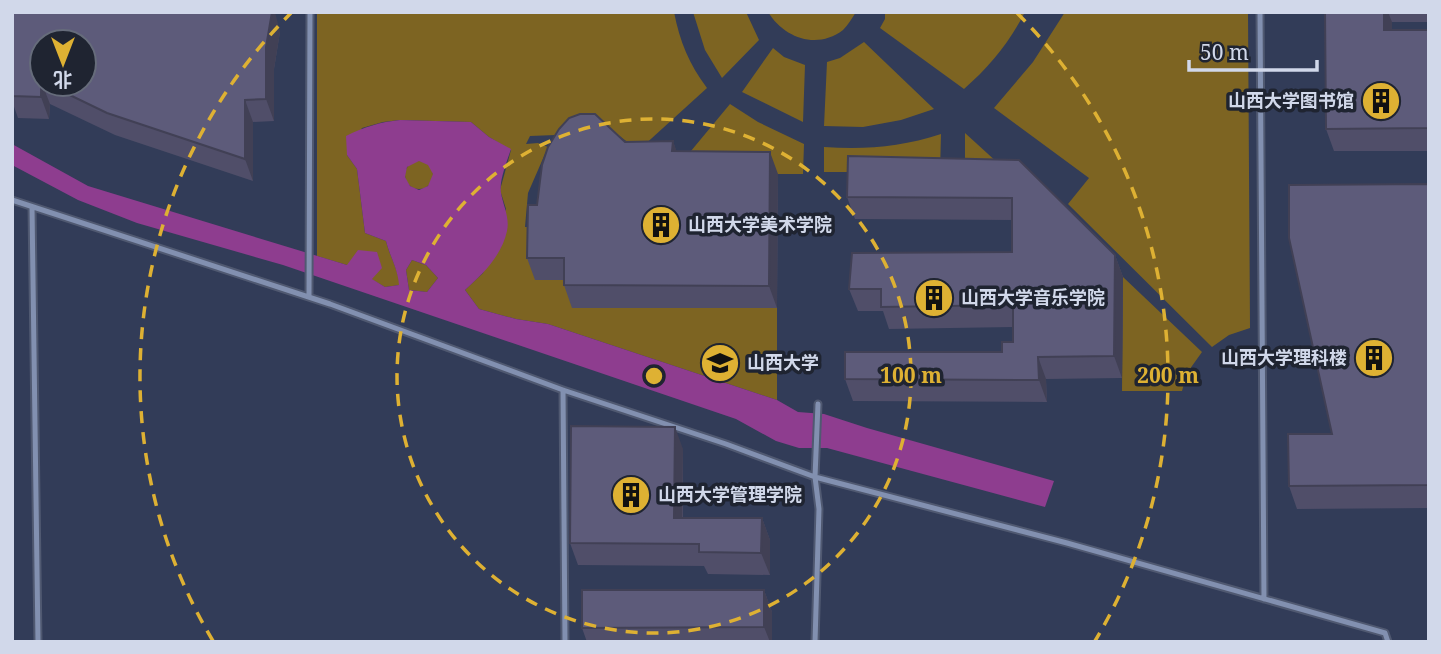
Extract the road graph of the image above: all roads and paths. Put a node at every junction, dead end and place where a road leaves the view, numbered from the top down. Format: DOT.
graph roads {
  1 [pos="310,12"];
  2 [pos="1260,12"];
  3 [pos="12,200"];
  4 [pos="32,207"];
  5 [pos="309,297"];
  6 [pos="563,390"];
  7 [pos="818,404"];
  8 [pos="816,477"];
  9 [pos="1264,599"];
  10 [pos="38,642"];
  11 [pos="565,642"];
  12 [pos="815,642"];
  13 [pos="1388,642"];
  1 -- 5 [label="lane"];
  2 -- 9 [label="lane"];
  3 -- 4 [label="lane"];
  4 -- 5 [label="lane"];
  4 -- 10 [label="lane"];
  5 -- 6 [label="lane"];
  6 -- 8 [label="lane"];
  6 -- 11 [label="lane"];
  7 -- 8 [label="lane"];
  8 -- 9 [label="lane"];
  8 -- 12 [label="lane"];
  9 -- 13 [label="lane"];
}
